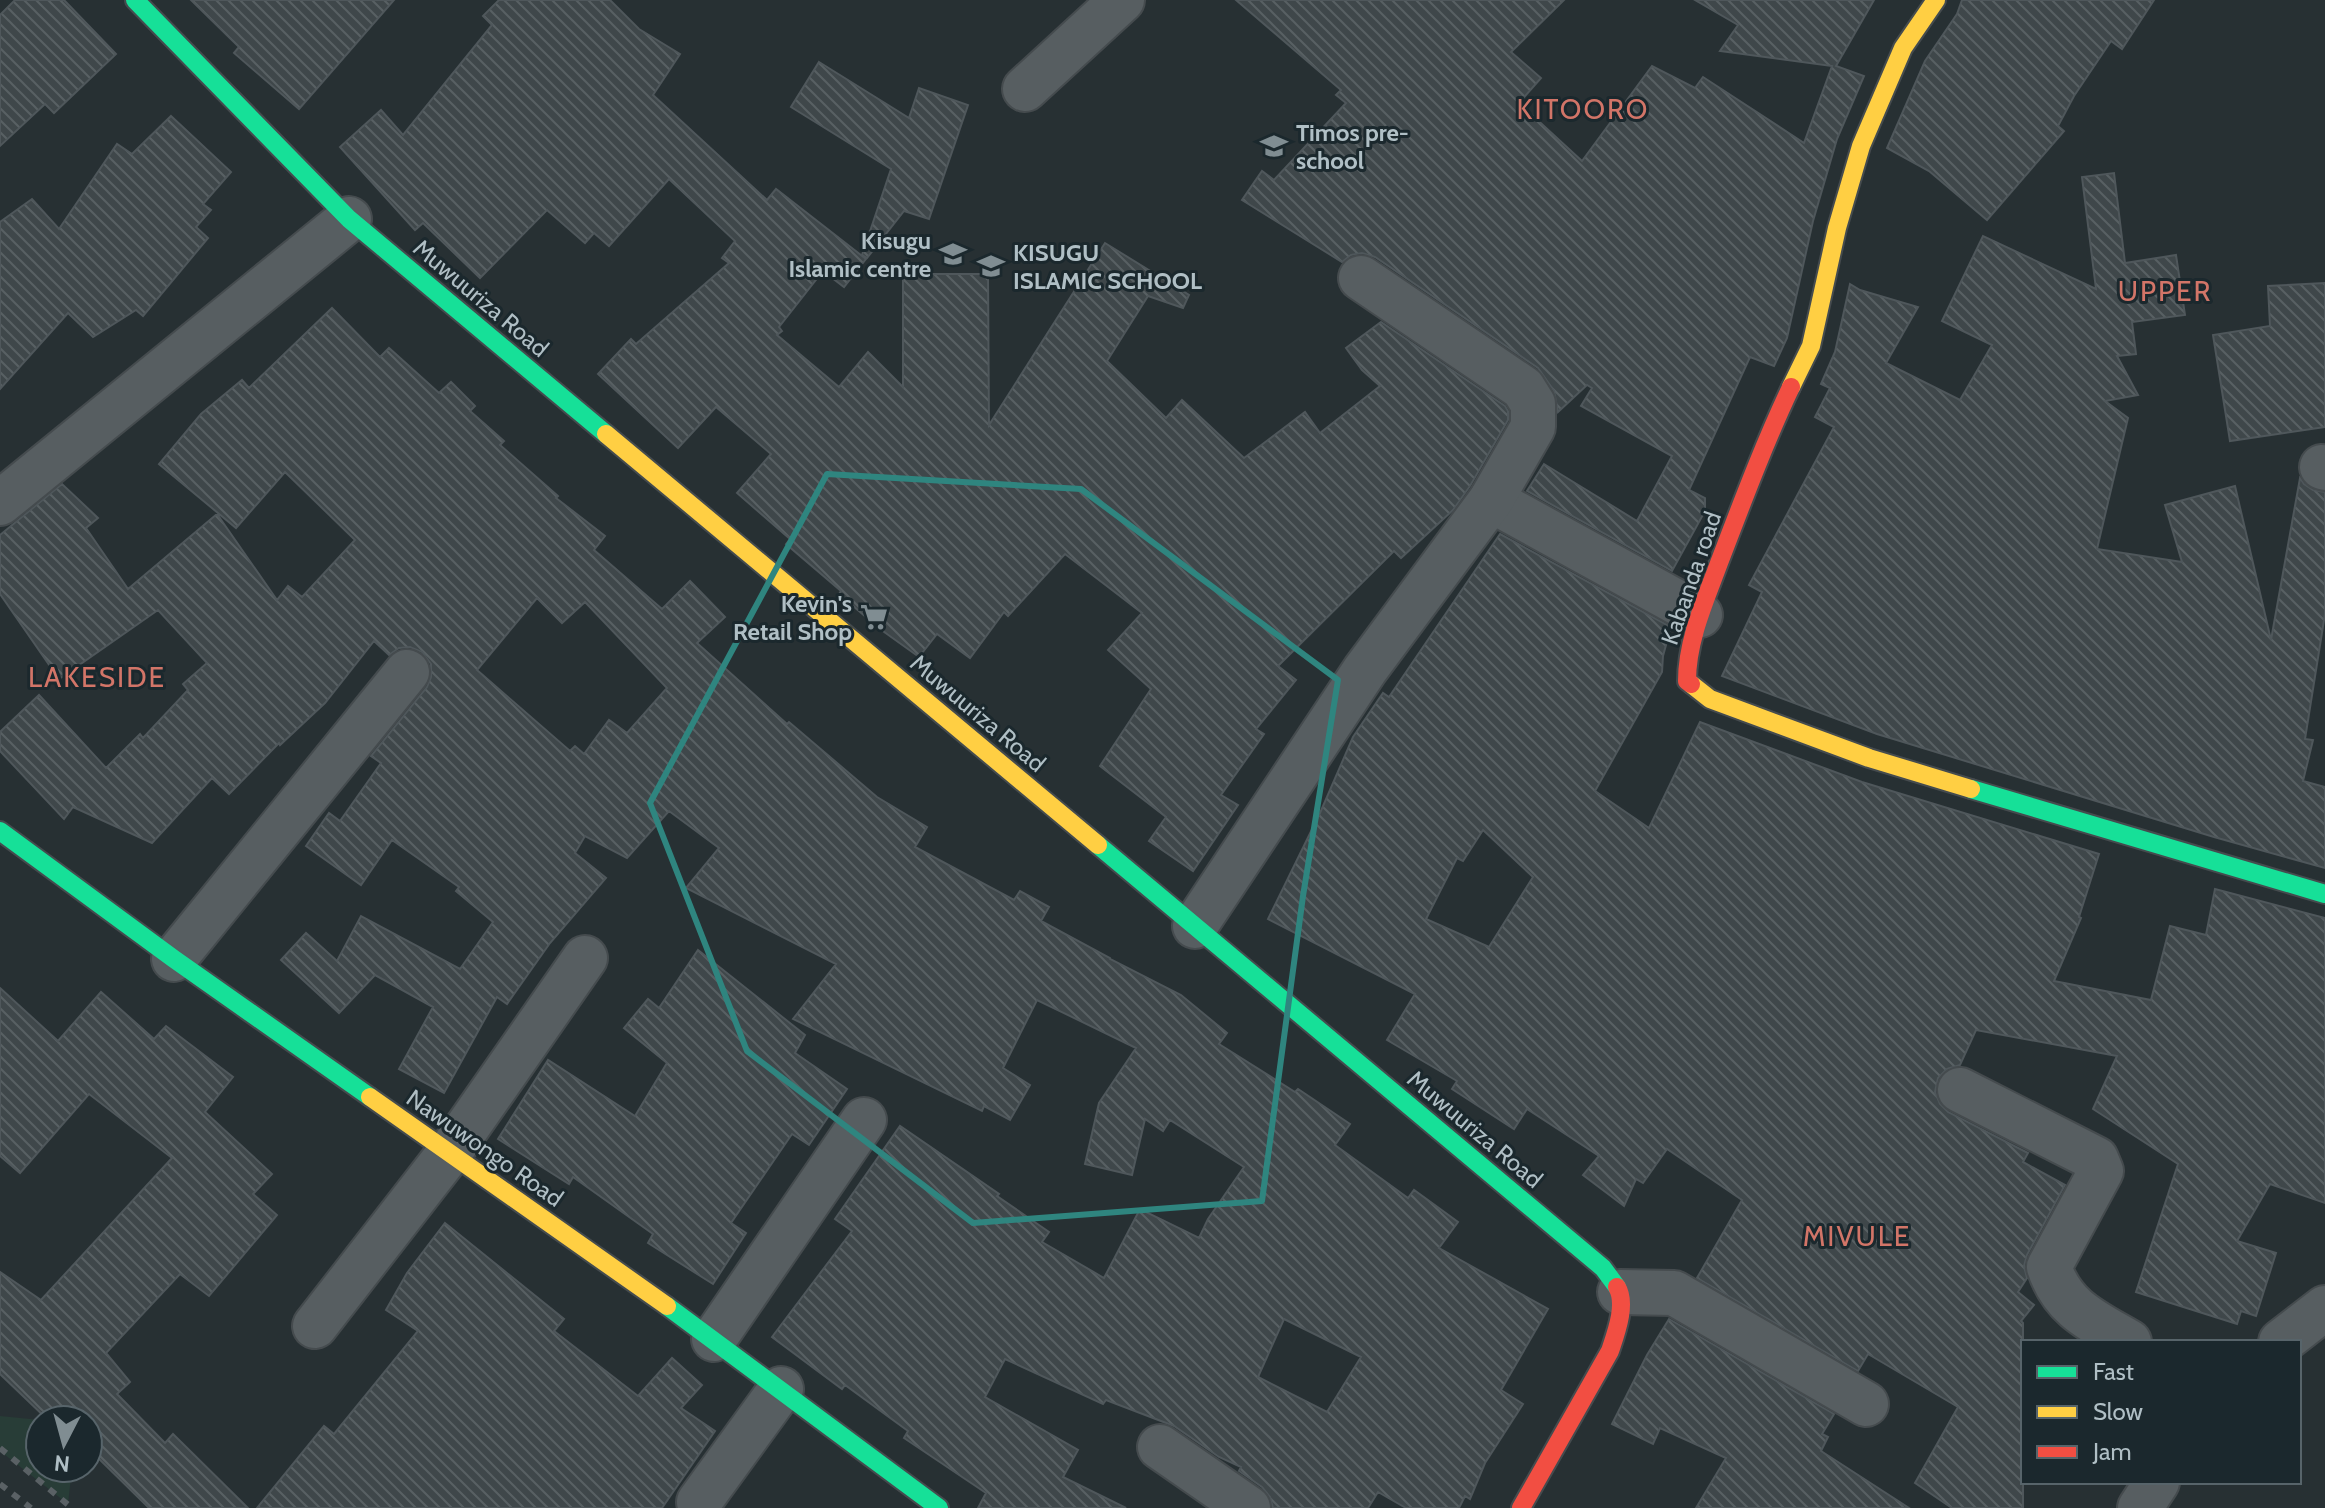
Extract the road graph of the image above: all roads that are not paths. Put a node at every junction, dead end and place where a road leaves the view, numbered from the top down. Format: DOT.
graph roads {
  1 [pos="135,0"];
  2 [pos="1122,0"];
  3 [pos="1936,0"];
  4 [pos="1025,89"];
  5 [pos="349,219"];
  6 [pos="1361,278"];
  7 [pos="1491,500"];
  8 [pos="0,503"];
  9 [pos="1700,615"];
  10 [pos="407,672"];
  11 [pos="0,831"];
  12 [pos="2325,894"];
  13 [pos="1195,926"];
  14 [pos="585,958"];
  15 [pos="174,959"];
  16 [pos="1960,1090"];
  17 [pos="864,1120"];
  18 [pos="450,1152"];
  19 [pos="1620,1292"];
  20 [pos="2325,1308"];
  21 [pos="315,1326"];
  22 [pos="714,1339"];
  23 [pos="2126,1340"];
  24 [pos="2284,1340"];
  25 [pos="781,1389"];
  26 [pos="1866,1404"];
  27 [pos="1160,1447"];
  28 [pos="2156,1484"];
  29 [pos="699,1502"];
  30 [pos="939,1508"];
  31 [pos="1248,1508"];
  32 [pos="1521,1508"];
  33 [pos="2140,1508"];
  1 -- 5 [label="street, Muwuuriza Road"];
  2 -- 4 [label="street"];
  3 -- 9 [label="street, Kabanda road"];
  5 -- 8 [label="street"];
  5 -- 13 [label="street, Muwuuriza Road"];
  6 -- 7 [label="street"];
  7 -- 9 [label="street"];
  7 -- 13 [label="street"];
  9 -- 12 [label="street, Kabanda road"];
  10 -- 15 [label="street"];
  11 -- 15 [label="street, Nawuwongo Road"];
  13 -- 19 [label="street, Muwuuriza Road"];
  14 -- 18 [label="street"];
  15 -- 18 [label="street, Nawuwongo Road"];
  16 -- 23 [label="street"];
  17 -- 22 [label="street"];
  18 -- 21 [label="street"];
  18 -- 22 [label="street, Nawuwongo Road"];
  19 -- 26 [label="street"];
  19 -- 32 [label="street"];
  20 -- 24 [label="street"];
  22 -- 25 [label="street, Nawuwongo Road"];
  25 -- 29 [label="street"];
  25 -- 30 [label="street, Nawuwongo Road"];
  27 -- 31 [label="street"];
  28 -- 33 [label="street"];
}
